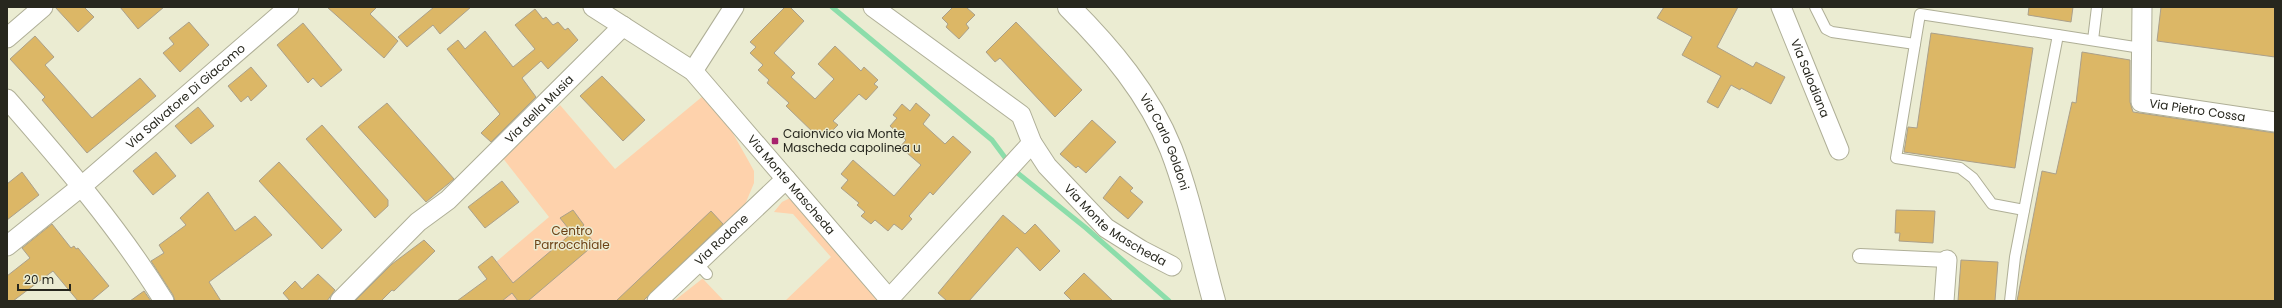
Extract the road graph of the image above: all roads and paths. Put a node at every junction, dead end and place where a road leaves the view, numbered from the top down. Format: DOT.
graph roads {
  1 [pos="43,7"];
  2 [pos="289,7"];
  3 [pos="593,7"];
  4 [pos="734,7"];
  5 [pos="873,7"];
  6 [pos="1069,7"];
  7 [pos="1781,7"];
  8 [pos="1816,7"];
  9 [pos="2097,7"];
  10 [pos="2142,7"];
  11 [pos="623,26"];
  12 [pos="2058,35"];
  13 [pos="7,38"];
  14 [pos="2093,40"];
  15 [pos="1915,44"];
  16 [pos="2141,48"];
  17 [pos="694,71"];
  18 [pos="7,99"];
  19 [pos="2275,122"];
  20 [pos="1032,143"];
  21 [pos="1840,150"];
  22 [pos="786,179"];
  23 [pos="82,186"];
  24 [pos="2024,210"];
  25 [pos="8,246"];
  26 [pos="1860,256"];
  27 [pos="1947,260"];
  28 [pos="1172,266"];
  29 [pos="890,300"];
  30 [pos="164,301"];
  31 [pos="340,301"];
  32 [pos="657,301"];
  33 [pos="1214,301"];
  34 [pos="1944,301"];
  35 [pos="2010,301"];
  1 -- 13 [label="street"];
  2 -- 23 [label="street, Via Salvatore Di Giacomo"];
  3 -- 11 [label="street"];
  4 -- 17 [label="street"];
  5 -- 20 [label="street, Via Monte Mascheda"];
  6 -- 33 [label="street, Via Carlo Goldoni"];
  7 -- 21 [label="street, Via Salodiana"];
  8 -- 15 [label="lane"];
  9 -- 14 [label="lane"];
  10 -- 16 [label="street, Via Pietro Cossa"];
  11 -- 17 [label="street"];
  11 -- 31 [label="street, Via della Musia"];
  12 -- 14 [label="lane"];
  12 -- 15 [label="lane"];
  12 -- 24 [label="lane"];
  14 -- 16 [label="lane"];
  15 -- 24 [label="lane"];
  16 -- 19 [label="street, Via Pietro Cossa"];
  17 -- 22 [label="street, Via Monte Mascheda"];
  18 -- 23 [label="street"];
  20 -- 28 [label="street, Via Monte Mascheda"];
  20 -- 29 [label="street, Via Monte Mascheda"];
  22 -- 29 [label="street, Via Monte Mascheda"];
  22 -- 32 [label="street, Via Rodone"];
  23 -- 25 [label="street, Via Salvatore Di Giacomo"];
  23 -- 30 [label="street"];
  24 -- 35 [label="lane"];
  26 -- 27 [label="street"];
  27 -- 34 [label="street"];
}
